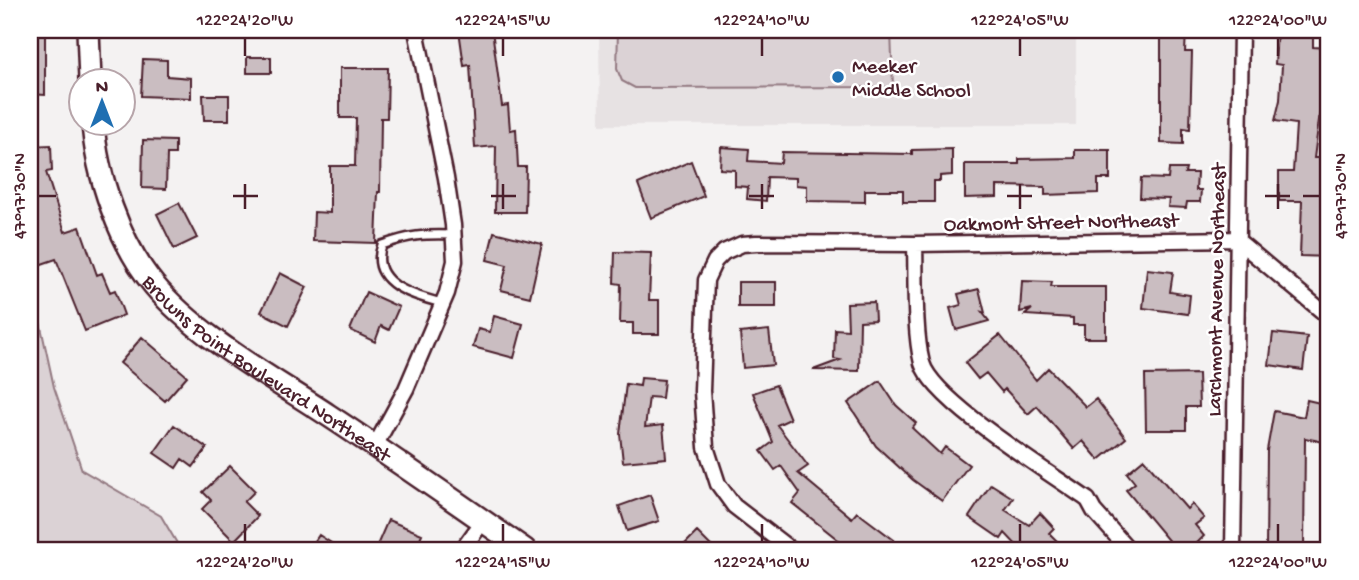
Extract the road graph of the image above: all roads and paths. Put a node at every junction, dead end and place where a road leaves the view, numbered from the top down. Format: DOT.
graph roads {
  1 [pos="88,30"];
  2 [pos="416,30"];
  3 [pos="1241,30"];
  4 [pos="89,66"];
  5 [pos="95,136"];
  6 [pos="454,235"];
  7 [pos="1236,239"];
  8 [pos="915,244"];
  9 [pos="442,303"];
  10 [pos="1329,317"];
  11 [pos="375,446"];
  12 [pos="483,521"];
  13 [pos="462,550"];
  14 [pos="526,550"];
  15 [pos="791,550"];
  16 [pos="1129,550"];
  17 [pos="1233,550"];
  1 -- 4 [label="street"];
  2 -- 6 [label="street"];
  3 -- 7 [label="street, Larchmont Avenue Northeast"];
  5 -- 11 [label="street, Browns Point Boulevard Northeast"];
  6 -- 9 [label="street"];
  6 -- 9 [label="lane"];
  7 -- 8 [label="street, Oakmont Street Northeast"];
  7 -- 10 [label="street"];
  7 -- 17 [label="street, Larchmont Avenue Northeast"];
  8 -- 15 [label="street, Oakmont Street Northeast"];
  8 -- 16 [label="street"];
  9 -- 11 [label="street"];
  11 -- 12 [label="street, Browns Point Boulevard Northeast"];
  12 -- 13 [label="street"];
  12 -- 14 [label="street, Browns Point Boulevard Northeast"];
}
